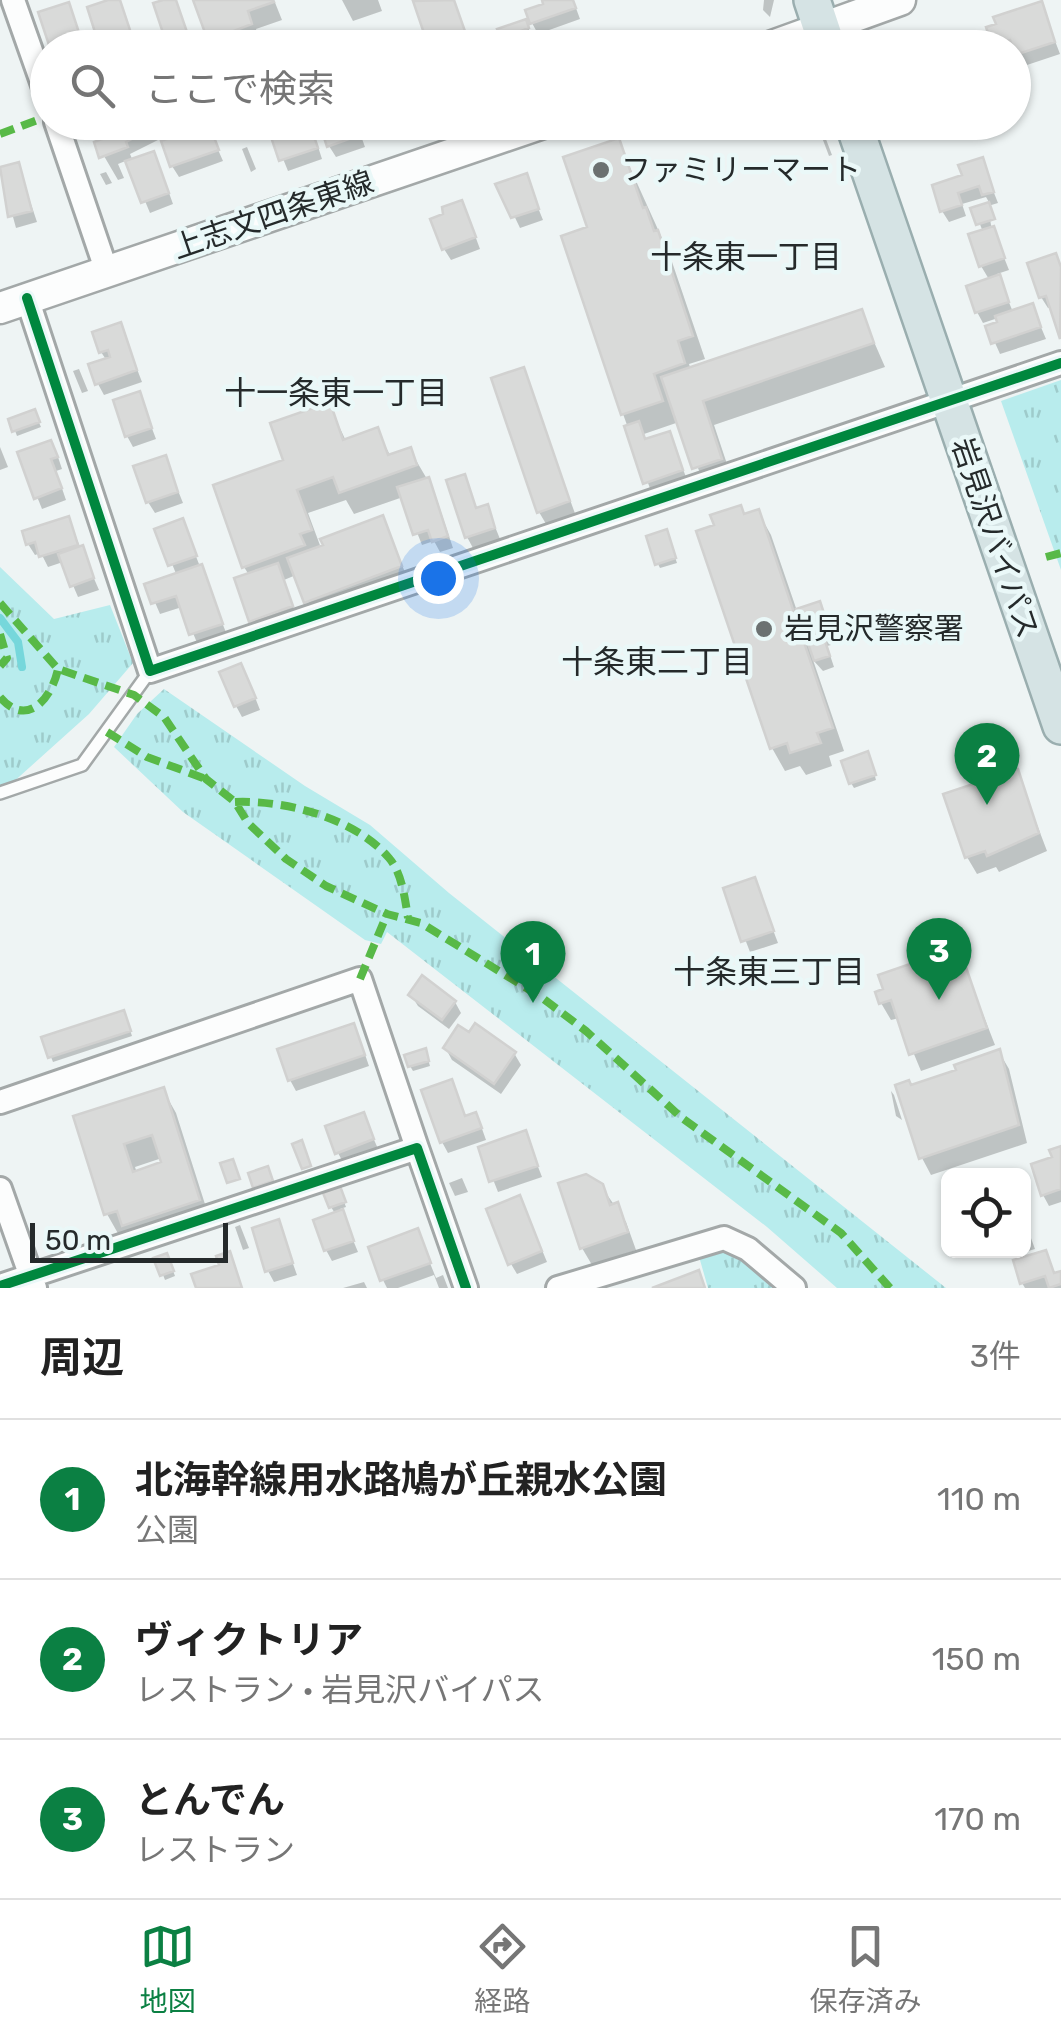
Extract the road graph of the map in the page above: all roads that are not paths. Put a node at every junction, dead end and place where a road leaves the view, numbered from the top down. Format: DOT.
graph roads {
  1 [pos="13,0"];
  2 [pos="900,0"];
  3 [pos="820,26"];
  4 [pos="30,48"];
  5 [pos="62,140"];
  6 [pos="493,140"];
  7 [pos="859,140"];
  8 [pos="108,272"];
  9 [pos="14,303"];
  10 [pos="1061,363"];
  11 [pos="947,401"];
  12 [pos="150,671"];
  13 [pos="1061,726"];
  14 [pos="0,793"];
  15 [pos="0,1102"];
  16 [pos="418,1148"];
  17 [pos="0,1188"];
  18 [pos="33,1282"];
  19 [pos="0,1286"];
  20 [pos="466,1288"];
  21 [pos="558,1288"];
  22 [pos="794,1288"];
  1 -- 4 [label="street"];
  2 -- 3 [label="main road"];
  5 -- 8 [label="street"];
  6 -- 8 [label="main road, 上志文四条東線"];
  7 -- 11 [label="highway, 岩見沢バイパス"];
  8 -- 9 [label="main road, 上志文四条東線"];
  9 -- 12 [label="street"];
  10 -- 11 [label="street"];
  11 -- 12 [label="street"];
  11 -- 13 [label="highway, 岩見沢バイパス"];
  12 -- 14 [label="lane"];
  15 -- 16 [label="street"];
  16 -- 18 [label="street"];
  16 -- 20 [label="street"];
  17 -- 18 [label="street"];
  18 -- 19 [label="street"];
  21 -- 22 [label="street"];
}
